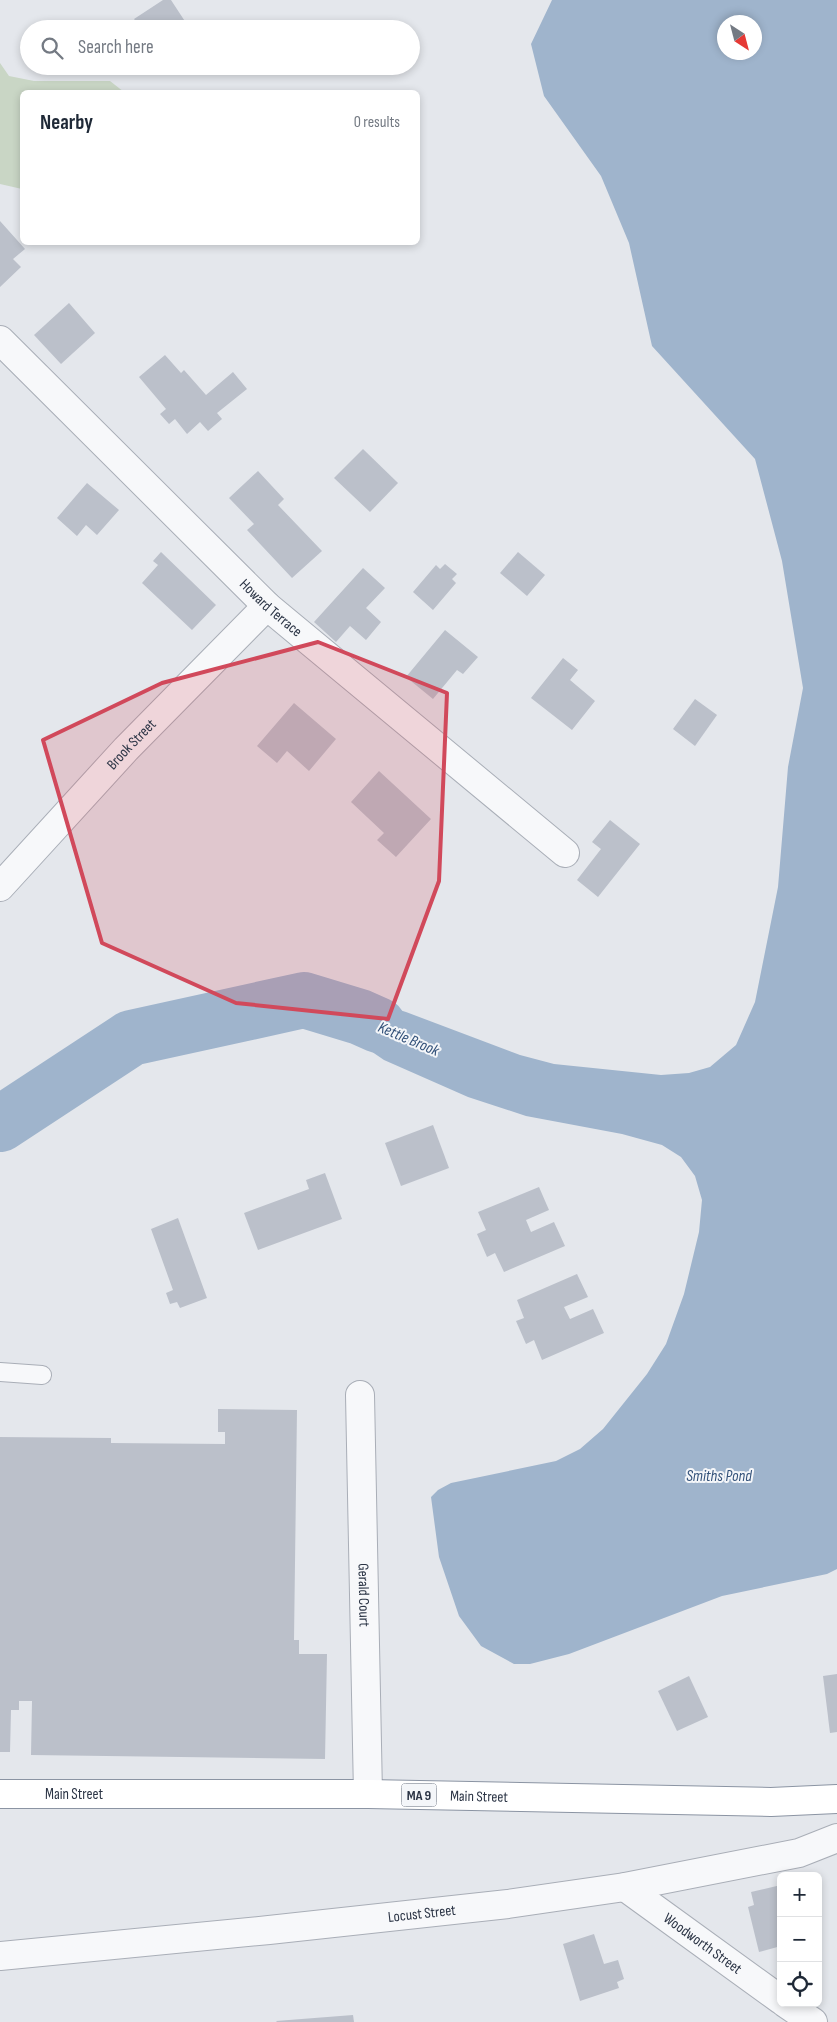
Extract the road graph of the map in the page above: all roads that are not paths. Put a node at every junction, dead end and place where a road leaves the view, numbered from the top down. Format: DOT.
graph roads {
  1 [pos="0,340"];
  2 [pos="267,606"];
  3 [pos="565,852"];
  4 [pos="0,886"];
  5 [pos="0,1372"];
  6 [pos="42,1375"];
  7 [pos="360,1395"];
  8 [pos="0,1794"];
  9 [pos="368,1794"];
  10 [pos="837,1800"];
  11 [pos="837,1838"];
  12 [pos="625,1887"];
  13 [pos="0,1956"];
  14 [pos="777,1997"];
  15 [pos="791,2007"];
  16 [pos="813,2022"];
  1 -- 2 [label="street, Howard Terrace"];
  2 -- 3 [label="street, Howard Terrace"];
  2 -- 4 [label="street, Brook Street"];
  5 -- 6 [label="lane"];
  7 -- 9 [label="street, Gerald Court"];
  8 -- 9 [label="highway, Main Street / MA 9"];
  9 -- 10 [label="highway, Main Street / MA 9"];
  11 -- 12 [label="street, Locust Street"];
  12 -- 13 [label="street, Locust Street"];
  12 -- 14 [label="street, Woodworth Street"];
  15 -- 16 [label="street"];
}
